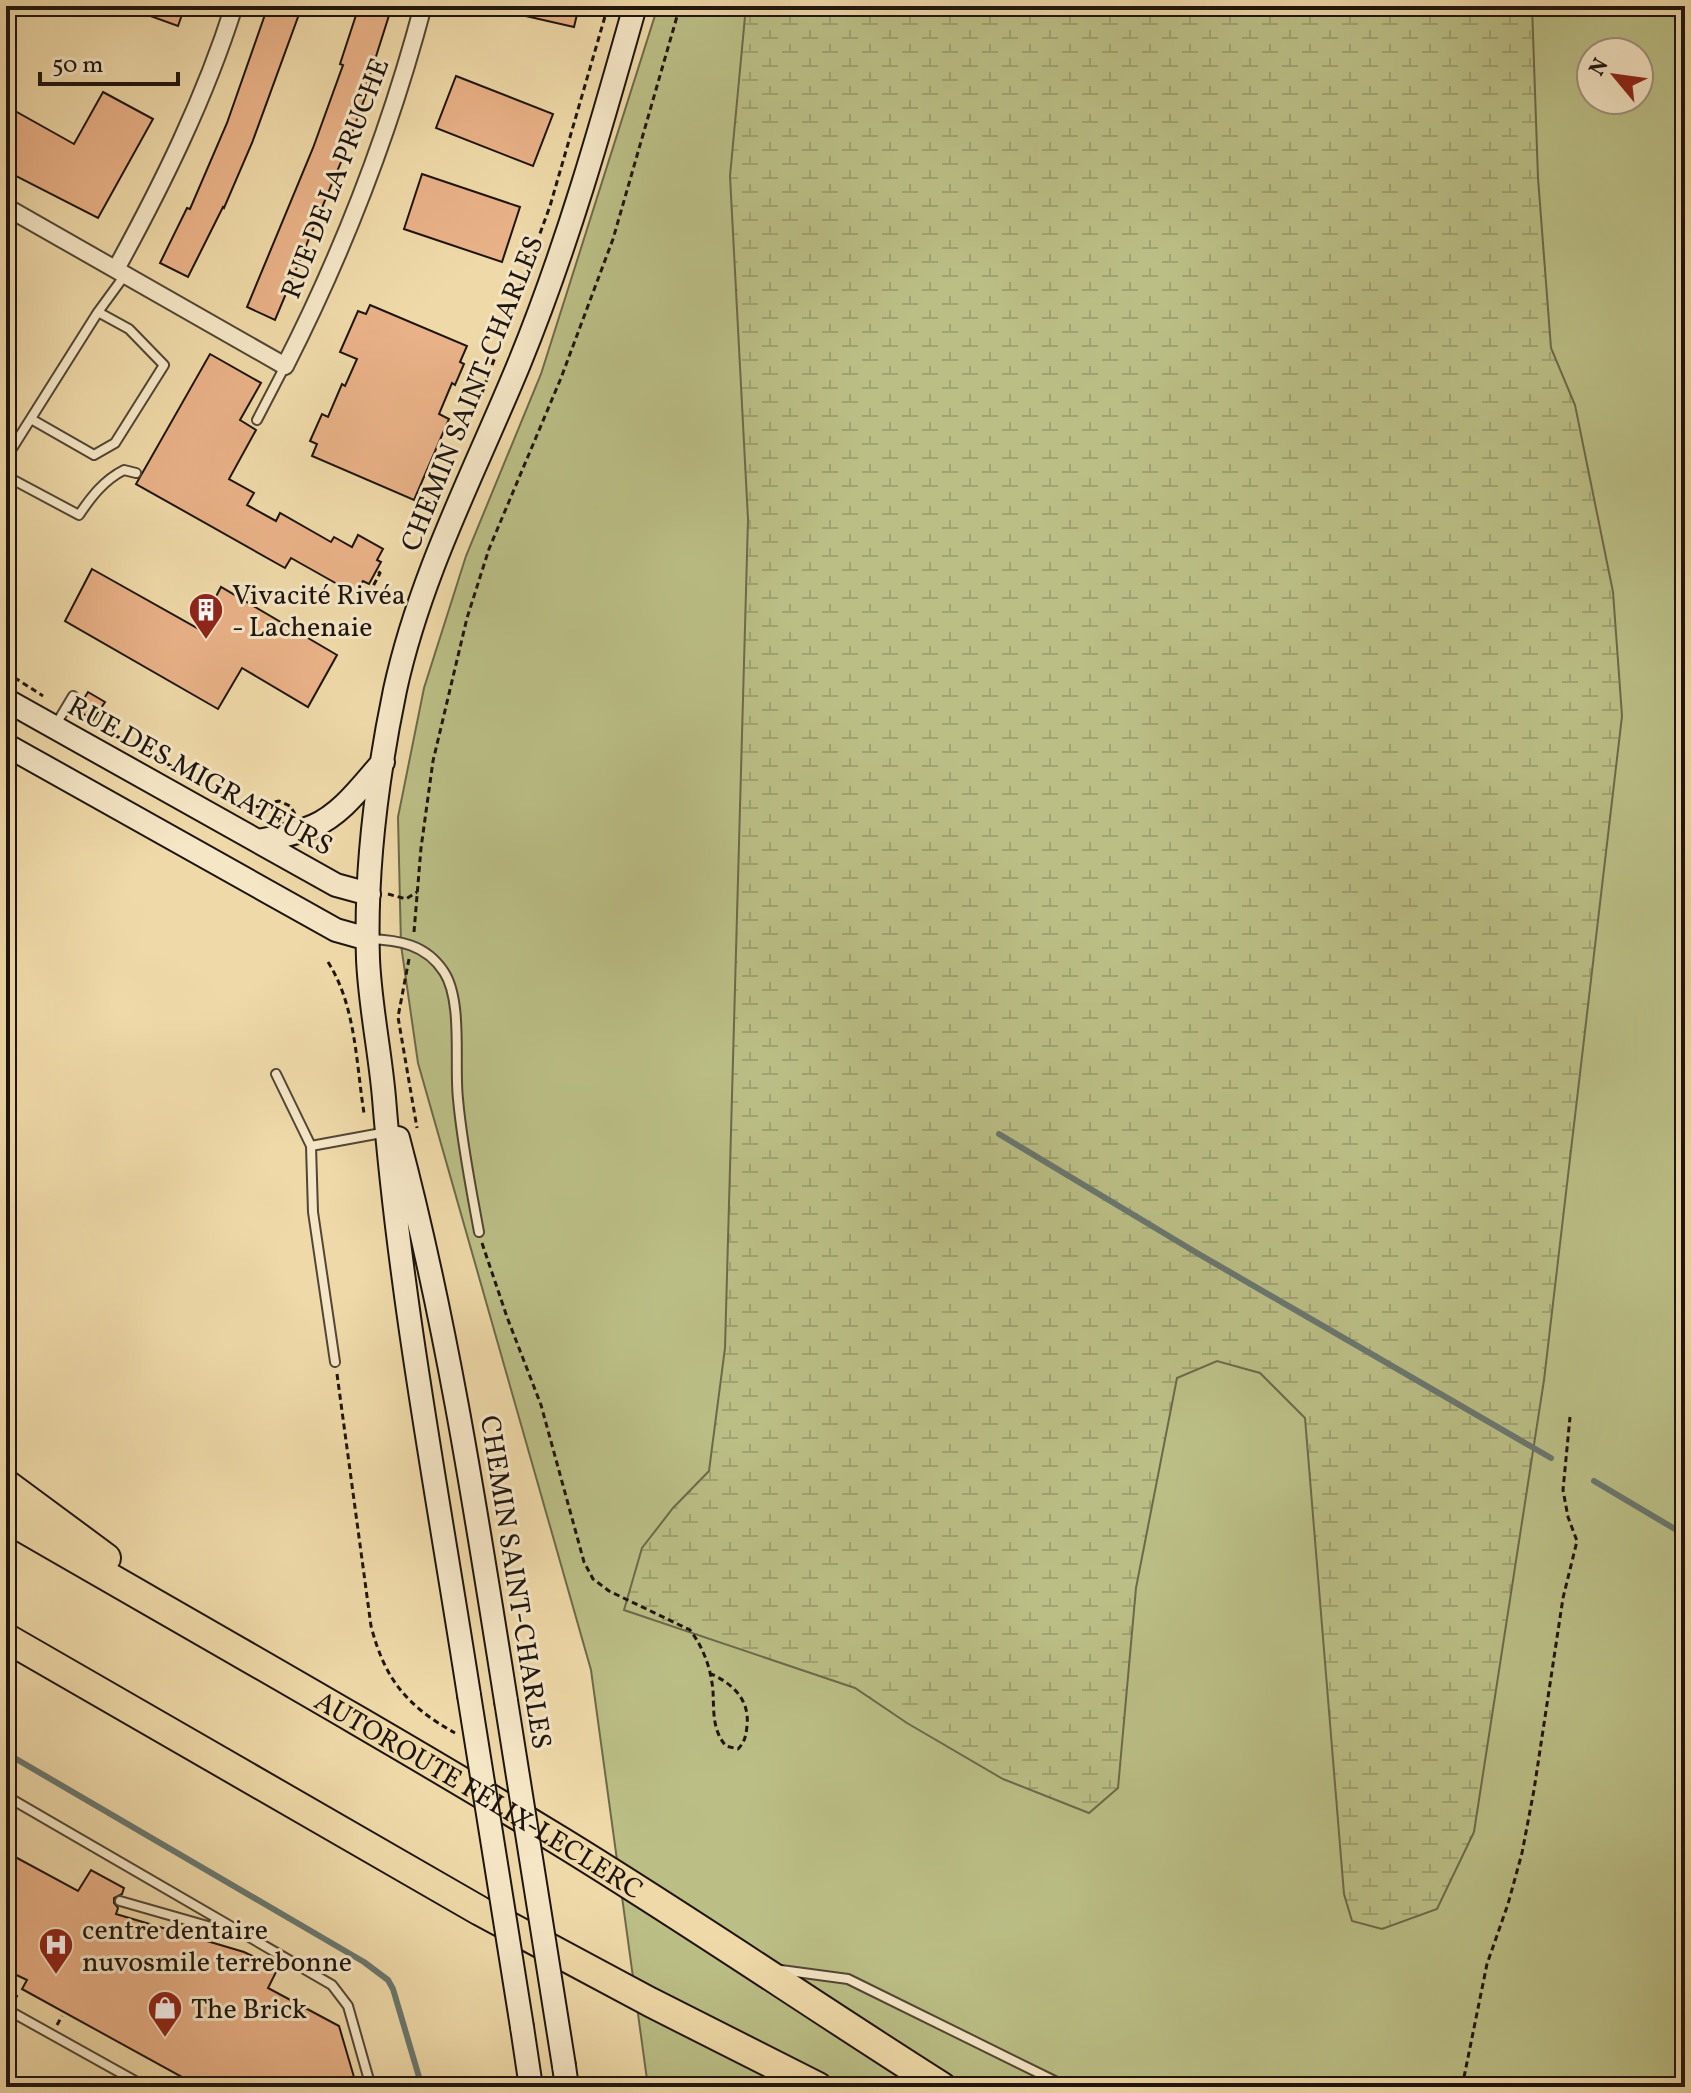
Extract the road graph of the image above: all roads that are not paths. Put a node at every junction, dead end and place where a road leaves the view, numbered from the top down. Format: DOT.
graph roads {
  1 [pos="234,6"];
  2 [pos="423,6"];
  3 [pos="635,6"];
  4 [pos="6,207"];
  5 [pos="121,272"];
  6 [pos="98,312"];
  7 [pos="285,366"];
  8 [pos="31,419"];
  9 [pos="257,420"];
  10 [pos="6,458"];
  11 [pos="136,473"];
  12 [pos="6,476"];
  13 [pos="73,696"];
  14 [pos="6,700"];
  15 [pos="54,727"];
  16 [pos="6,745"];
  17 [pos="383,762"];
  18 [pos="259,841"];
  19 [pos="378,894"];
  20 [pos="368,939"];
  21 [pos="276,1074"];
  22 [pos="391,1131"];
  23 [pos="311,1146"];
  24 [pos="479,1232"];
  25 [pos="335,1362"];
  26 [pos="6,1484"];
  27 [pos="6,1518"];
  28 [pos="210,1634"];
  29 [pos="6,1638"];
  30 [pos="6,1796"];
  31 [pos="120,1901"];
  32 [pos="253,1939"];
  33 [pos="756,1966"];
  34 [pos="6,2009"];
  35 [pos="757,2057"];
  36 [pos="566,2077"];
  37 [pos="146,2087"];
  38 [pos="371,2087"];
  39 [pos="531,2087"];
  40 [pos="778,2087"];
  41 [pos="818,2087"];
  42 [pos="942,2087"];
  43 [pos="1067,2087"];
  1 -- 5 [label="street"];
  2 -- 7 [label="street, RUE DE LA PRUCHE"];
  3 -- 17 [label="main road, CHEMIN SAINT-CHARLES"];
  4 -- 5 [label="street"];
  5 -- 6 [label="lane"];
  5 -- 7 [label="street"];
  6 -- 8 [label="lane"];
  6 -- 8 [label="lane"];
  7 -- 9 [label="lane"];
  8 -- 10 [label="lane"];
  11 -- 12 [label="lane"];
  13 -- 15 [label="lane"];
  14 -- 15 [label="main road, RUE DES MIGRATEURS"];
  15 -- 18 [label="main road, RUE DES MIGRATEURS"];
  16 -- 20 [label="main road"];
  17 -- 18 [label="main road"];
  17 -- 19 [label="main road, CHEMIN SAINT-CHARLES"];
  18 -- 19 [label="main road, RUE DES MIGRATEURS"];
  19 -- 20 [label="main road, CHEMIN SAINT-CHARLES"];
  20 -- 22 [label="main road, CHEMIN SAINT-CHARLES"];
  20 -- 24 [label="lane"];
  21 -- 23 [label="lane"];
  22 -- 23 [label="lane"];
  22 -- 36 [label="main road, CHEMIN SAINT-CHARLES, bridge"];
  22 -- 39 [label="main road, CHEMIN SAINT-CHARLES, bridge"];
  23 -- 25 [label="lane"];
  26 -- 28 [label="highway"];
  27 -- 28 [label="highway, AUTOROUTE FÉLIX-LECLERC"];
  28 -- 33 [label="highway, AUTOROUTE FÉLIX-LECLERC"];
  29 -- 35 [label="highway"];
  30 -- 32 [label="lane"];
  31 -- 32 [label="lane"];
  32 -- 38 [label="lane"];
  33 -- 42 [label="highway, AUTOROUTE FÉLIX-LECLERC"];
  33 -- 43 [label="lane"];
  34 -- 37 [label="lane"];
  35 -- 40 [label="lane"];
  35 -- 41 [label="highway"];
}
